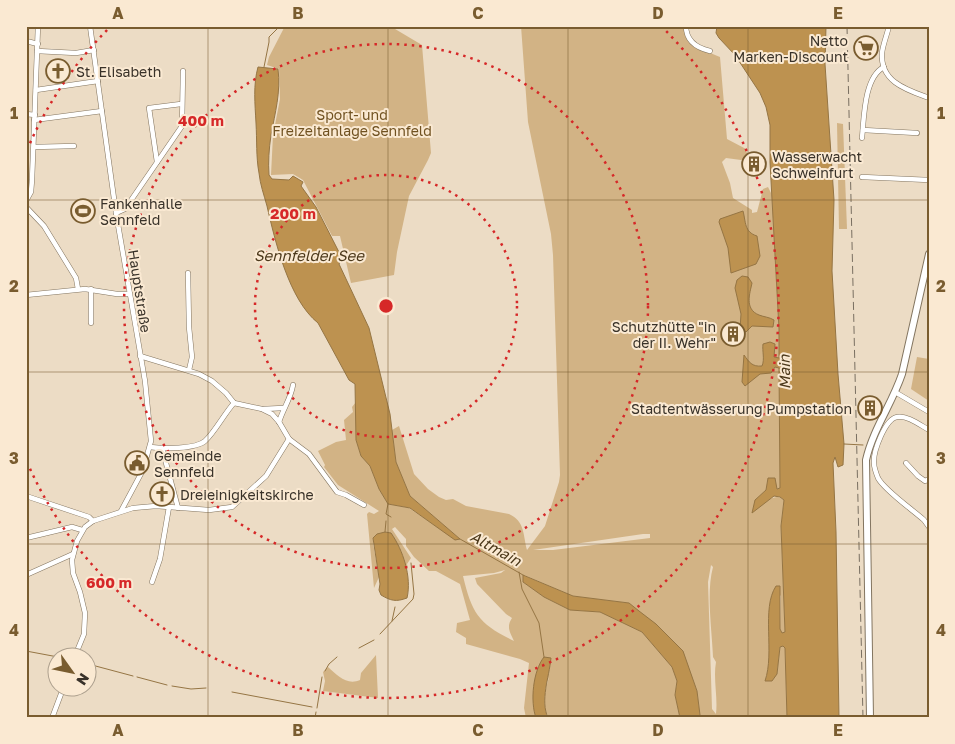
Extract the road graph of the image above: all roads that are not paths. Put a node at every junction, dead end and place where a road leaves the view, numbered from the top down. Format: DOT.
graph roads {
  1 [pos="38,26"];
  2 [pos="90,26"];
  3 [pos="686,26"];
  4 [pos="889,26"];
  5 [pos="26,41"];
  6 [pos="38,44"];
  7 [pos="38,50"];
  8 [pos="94,50"];
  9 [pos="710,52"];
  10 [pos="884,67"];
  11 [pos="183,71"];
  12 [pos="98,81"];
  13 [pos="36,90"];
  14 [pos="929,98"];
  15 [pos="181,104"];
  16 [pos="102,111"];
  17 [pos="26,114"];
  18 [pos="34,118"];
  19 [pos="862,130"];
  20 [pos="917,133"];
  21 [pos="862,138"];
  22 [pos="74,146"];
  23 [pos="34,147"];
  24 [pos="157,162"];
  25 [pos="862,177"];
  26 [pos="929,180"];
  27 [pos="28,191"];
  28 [pos="26,201"];
  29 [pos="26,206"];
  30 [pos="116,213"];
  31 [pos="929,254"];
  32 [pos="188,273"];
  33 [pos="78,289"];
  34 [pos="91,289"];
  35 [pos="129,294"];
  36 [pos="26,295"];
  37 [pos="91,323"];
  38 [pos="140,356"];
  39 [pos="190,370"];
  40 [pos="293,385"];
  41 [pos="895,392"];
  42 [pos="234,403"];
  43 [pos="284,408"];
  44 [pos="262,409"];
  45 [pos="929,412"];
  46 [pos="279,422"];
  47 [pos="929,430"];
  48 [pos="289,439"];
  49 [pos="150,447"];
  50 [pos="162,448"];
  51 [pos="906,462"];
  52 [pos="929,479"];
  53 [pos="26,496"];
  54 [pos="364,505"];
  55 [pos="169,507"];
  56 [pos="178,508"];
  57 [pos="121,511"];
  58 [pos="93,521"];
  59 [pos="929,527"];
  60 [pos="82,530"];
  61 [pos="26,538"];
  62 [pos="73,554"];
  63 [pos="26,575"];
  64 [pos="152,582"];
  65 [pos="79,646"];
  66 [pos="60,696"];
  67 [pos="52,718"];
  68 [pos="870,718"];
  1 -- 6 [label="street"];
  2 -- 8 [label="street, Hauptstraße"];
  3 -- 9 [label="street"];
  4 -- 10 [label="street"];
  5 -- 6 [label="street"];
  6 -- 7 [label="street"];
  7 -- 8 [label="street"];
  7 -- 13 [label="street"];
  8 -- 12 [label="street, Hauptstraße"];
  10 -- 14 [label="street"];
  10 -- 19 [label="street"];
  11 -- 15 [label="street"];
  12 -- 13 [label="street"];
  12 -- 16 [label="street, Hauptstraße"];
  13 -- 18 [label="street"];
  15 -- 24 [label="street"];
  15 -- 24 [label="street"];
  16 -- 18 [label="street"];
  16 -- 30 [label="street, Hauptstraße"];
  17 -- 18 [label="street"];
  18 -- 23 [label="street"];
  19 -- 20 [label="street"];
  19 -- 21 [label="street"];
  22 -- 23 [label="street"];
  23 -- 27 [label="street"];
  24 -- 30 [label="street"];
  25 -- 26 [label="street"];
  27 -- 28 [label="street"];
  29 -- 33 [label="street"];
  30 -- 35 [label="street, Hauptstraße"];
  31 -- 41 [label="main road"];
  32 -- 39 [label="street"];
  33 -- 34 [label="street"];
  33 -- 36 [label="street"];
  34 -- 35 [label="street"];
  34 -- 37 [label="street"];
  35 -- 38 [label="street, Hauptstraße"];
  38 -- 39 [label="street"];
  38 -- 49 [label="street, Hauptstraße"];
  39 -- 42 [label="street"];
  40 -- 43 [label="street"];
  41 -- 45 [label="street"];
  41 -- 68 [label="main road"];
  42 -- 44 [label="street"];
  42 -- 50 [label="street"];
  43 -- 44 [label="street"];
  43 -- 46 [label="street"];
  44 -- 46 [label="street"];
  46 -- 48 [label="street"];
  47 -- 59 [label="street"];
  48 -- 54 [label="street"];
  48 -- 56 [label="street"];
  49 -- 50 [label="street"];
  49 -- 57 [label="street, Hauptstraße"];
  50 -- 56 [label="street"];
  51 -- 52 [label="street"];
  53 -- 58 [label="street"];
  55 -- 56 [label="street"];
  55 -- 57 [label="street"];
  55 -- 64 [label="street"];
  57 -- 58 [label="street"];
  58 -- 60 [label="street"];
  60 -- 61 [label="street"];
  60 -- 62 [label="street"];
  62 -- 63 [label="street"];
  62 -- 65 [label="street"];
  66 -- 67 [label="street"];
}
